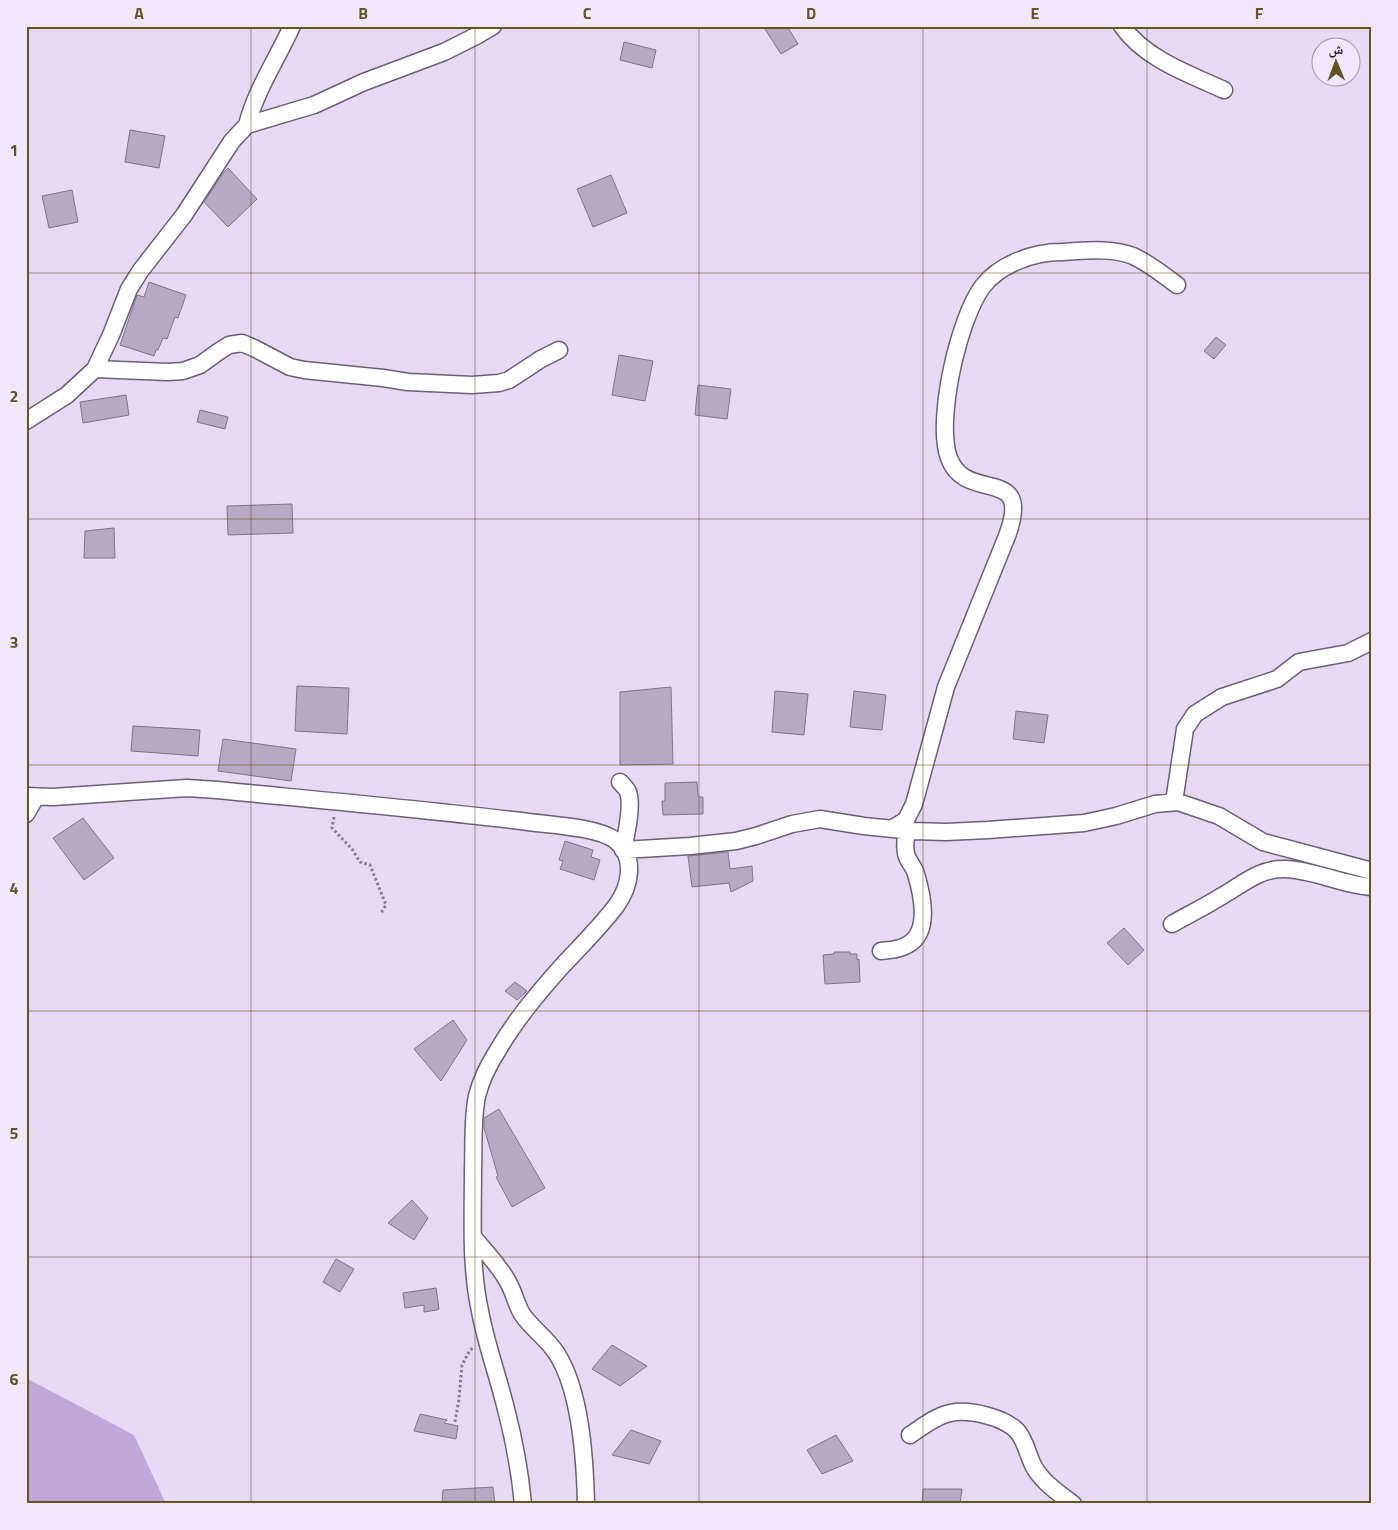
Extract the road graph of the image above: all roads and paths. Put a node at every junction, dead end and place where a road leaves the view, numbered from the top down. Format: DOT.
graph roads {
  1 [pos="292,26"];
  2 [pos="493,26"];
  3 [pos="1122,26"];
  4 [pos="1224,90"];
  5 [pos="247,125"];
  6 [pos="1177,285"];
  7 [pos="559,350"];
  8 [pos="95,369"];
  9 [pos="26,421"];
  10 [pos="1372,640"];
  11 [pos="620,782"];
  12 [pos="31,796"];
  13 [pos="336,802"];
  14 [pos="1174,802"];
  15 [pos="26,814"];
  16 [pos="900,829"];
  17 [pos="623,850"];
  18 [pos="1372,871"];
  19 [pos="1372,887"];
  20 [pos="381,913"];
  21 [pos="1172,924"];
  22 [pos="881,951"];
  23 [pos="473,1236"];
  24 [pos="487,1341"];
  25 [pos="455,1422"];
  26 [pos="910,1435"];
  27 [pos="523,1504"];
  28 [pos="586,1504"];
  29 [pos="1073,1504"];
  1 -- 5 [label="street"];
  2 -- 5 [label="street"];
  3 -- 4 [label="street"];
  5 -- 8 [label="street"];
  6 -- 16 [label="street"];
  7 -- 8 [label="street"];
  8 -- 9 [label="street"];
  10 -- 14 [label="street"];
  11 -- 17 [label="street"];
  12 -- 13 [label="street"];
  12 -- 15 [label="street"];
  13 -- 17 [label="street"];
  13 -- 20 [label="path"];
  14 -- 16 [label="street"];
  14 -- 18 [label="street"];
  16 -- 17 [label="street"];
  16 -- 22 [label="street"];
  17 -- 23 [label="street"];
  19 -- 21 [label="street"];
  23 -- 24 [label="street"];
  23 -- 28 [label="street"];
  24 -- 25 [label="path"];
  24 -- 27 [label="street"];
  26 -- 29 [label="street"];
}
